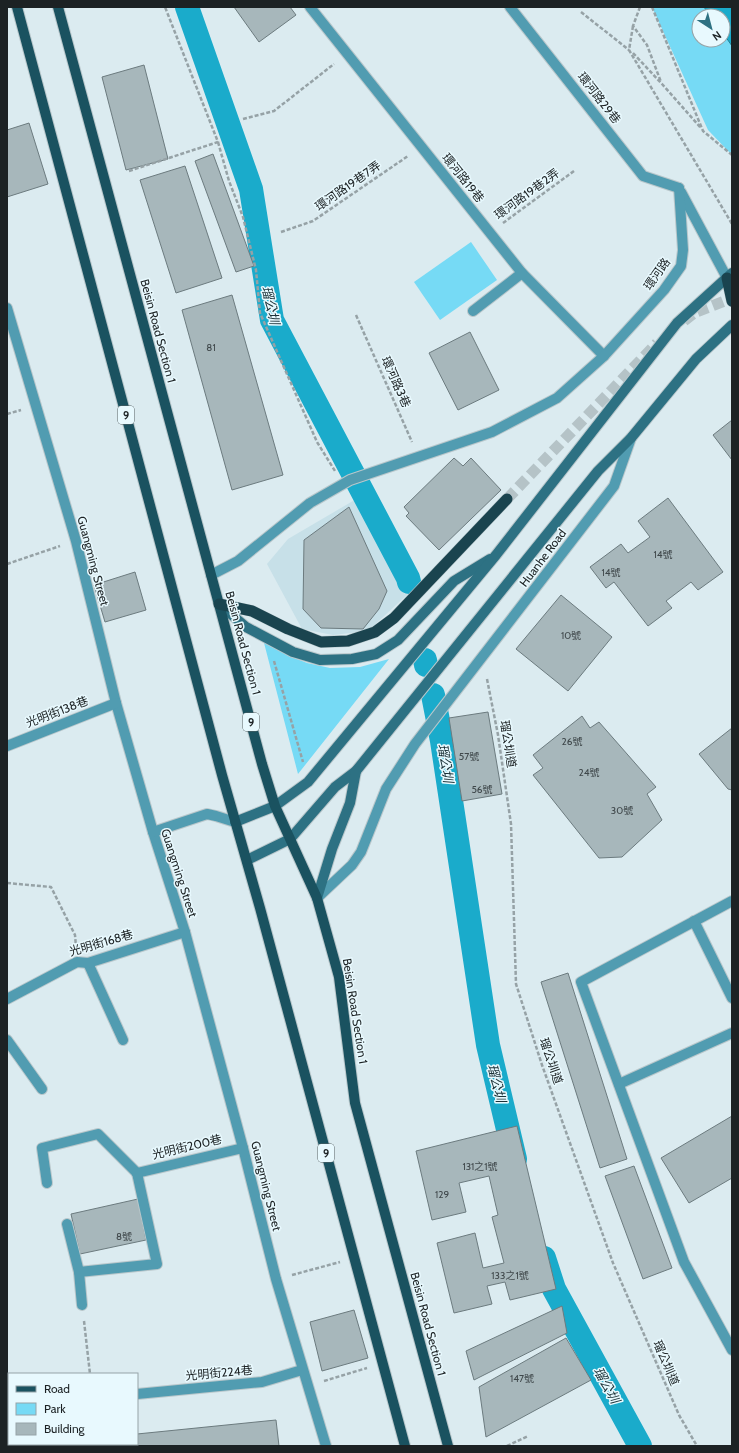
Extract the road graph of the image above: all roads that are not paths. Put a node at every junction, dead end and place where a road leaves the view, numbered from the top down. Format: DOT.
graph roads {
  1 [pos="16,7"];
  2 [pos="58,7"];
  3 [pos="310,7"];
  4 [pos="510,7"];
  5 [pos="679,188"];
  6 [pos="522,273"];
  7 [pos="731,278"];
  8 [pos="732,301"];
  9 [pos="7,308"];
  10 [pos="473,311"];
  11 [pos="732,325"];
  12 [pos="11,336"];
  13 [pos="604,356"];
  14 [pos="631,438"];
  15 [pos="507,499"];
  16 [pos="496,555"];
  17 [pos="211,575"];
  18 [pos="219,604"];
  19 [pos="116,704"];
  20 [pos="7,746"];
  21 [pos="356,771"];
  22 [pos="275,806"];
  23 [pos="235,822"];
  24 [pos="153,832"];
  25 [pos="290,839"];
  26 [pos="246,860"];
  27 [pos="317,898"];
  28 [pos="732,901"];
  29 [pos="694,921"];
  30 [pos="185,932"];
  31 [pos="88,963"];
  32 [pos="732,998"];
  33 [pos="7,999"];
  34 [pos="732,1033"];
  35 [pos="7,1040"];
  36 [pos="123,1040"];
  37 [pos="619,1084"];
  38 [pos="42,1089"];
  39 [pos="243,1148"];
  40 [pos="137,1173"];
  41 [pos="47,1182"];
  42 [pos="66,1224"];
  43 [pos="79,1272"];
  44 [pos="82,1305"];
  45 [pos="732,1350"];
  46 [pos="302,1370"];
  47 [pos="138,1394"];
  48 [pos="326,1446"];
  49 [pos="405,1446"];
  50 [pos="448,1446"];
  1 -- 23 [label="main road, 9"];
  2 -- 17 [label="main road, Beisin Road Section 1 / 9"];
  3 -- 6 [label="street, 環河路19巷"];
  4 -- 5 [label="street, 環河路29巷"];
  5 -- 7 [label="street"];
  5 -- 13 [label="street, 環河路"];
  6 -- 10 [label="street"];
  6 -- 13 [label="street, 環河路19巷"];
  7 -- 8 [label="highway"];
  7 -- 16 [label="main road"];
  9 -- 12 [label="street, Guangming Street"];
  11 -- 14 [label="main road"];
  12 -- 19 [label="street, Guangming Street"];
  13 -- 17 [label="street"];
  14 -- 21 [label="main road"];
  14 -- 27 [label="street, Huanhe Road"];
  15 -- 18 [label="highway"];
  16 -- 18 [label="main road"];
  16 -- 22 [label="main road"];
  17 -- 18 [label="main road, Beisin Road Section 1 / 9"];
  18 -- 22 [label="main road, Beisin Road Section 1 / 9"];
  19 -- 20 [label="street, 光明街138巷"];
  19 -- 24 [label="street, Guangming Street"];
  21 -- 25 [label="main road"];
  21 -- 27 [label="main road"];
  22 -- 23 [label="main road"];
  22 -- 25 [label="main road, Beisin Road Section 1 / 9"];
  23 -- 24 [label="street"];
  23 -- 26 [label="main road, 9"];
  24 -- 30 [label="street, Guangming Street"];
  25 -- 26 [label="main road"];
  25 -- 27 [label="main road, Beisin Road Section 1 / 9"];
  26 -- 49 [label="main road, 9"];
  27 -- 50 [label="main road, Beisin Road Section 1 / 9"];
  28 -- 29 [label="street"];
  29 -- 32 [label="street"];
  29 -- 37 [label="street"];
  30 -- 31 [label="street, 光明街168巷"];
  30 -- 39 [label="street, Guangming Street"];
  31 -- 33 [label="street, 光明街168巷"];
  31 -- 36 [label="street"];
  34 -- 37 [label="street"];
  35 -- 38 [label="street"];
  37 -- 45 [label="street"];
  39 -- 40 [label="street, 光明街200巷"];
  39 -- 46 [label="street, Guangming Street"];
  40 -- 41 [label="street"];
  40 -- 43 [label="street"];
  42 -- 43 [label="street"];
  43 -- 44 [label="street"];
  46 -- 47 [label="street, 光明街224巷"];
  46 -- 48 [label="street, Guangming Street"];
}
